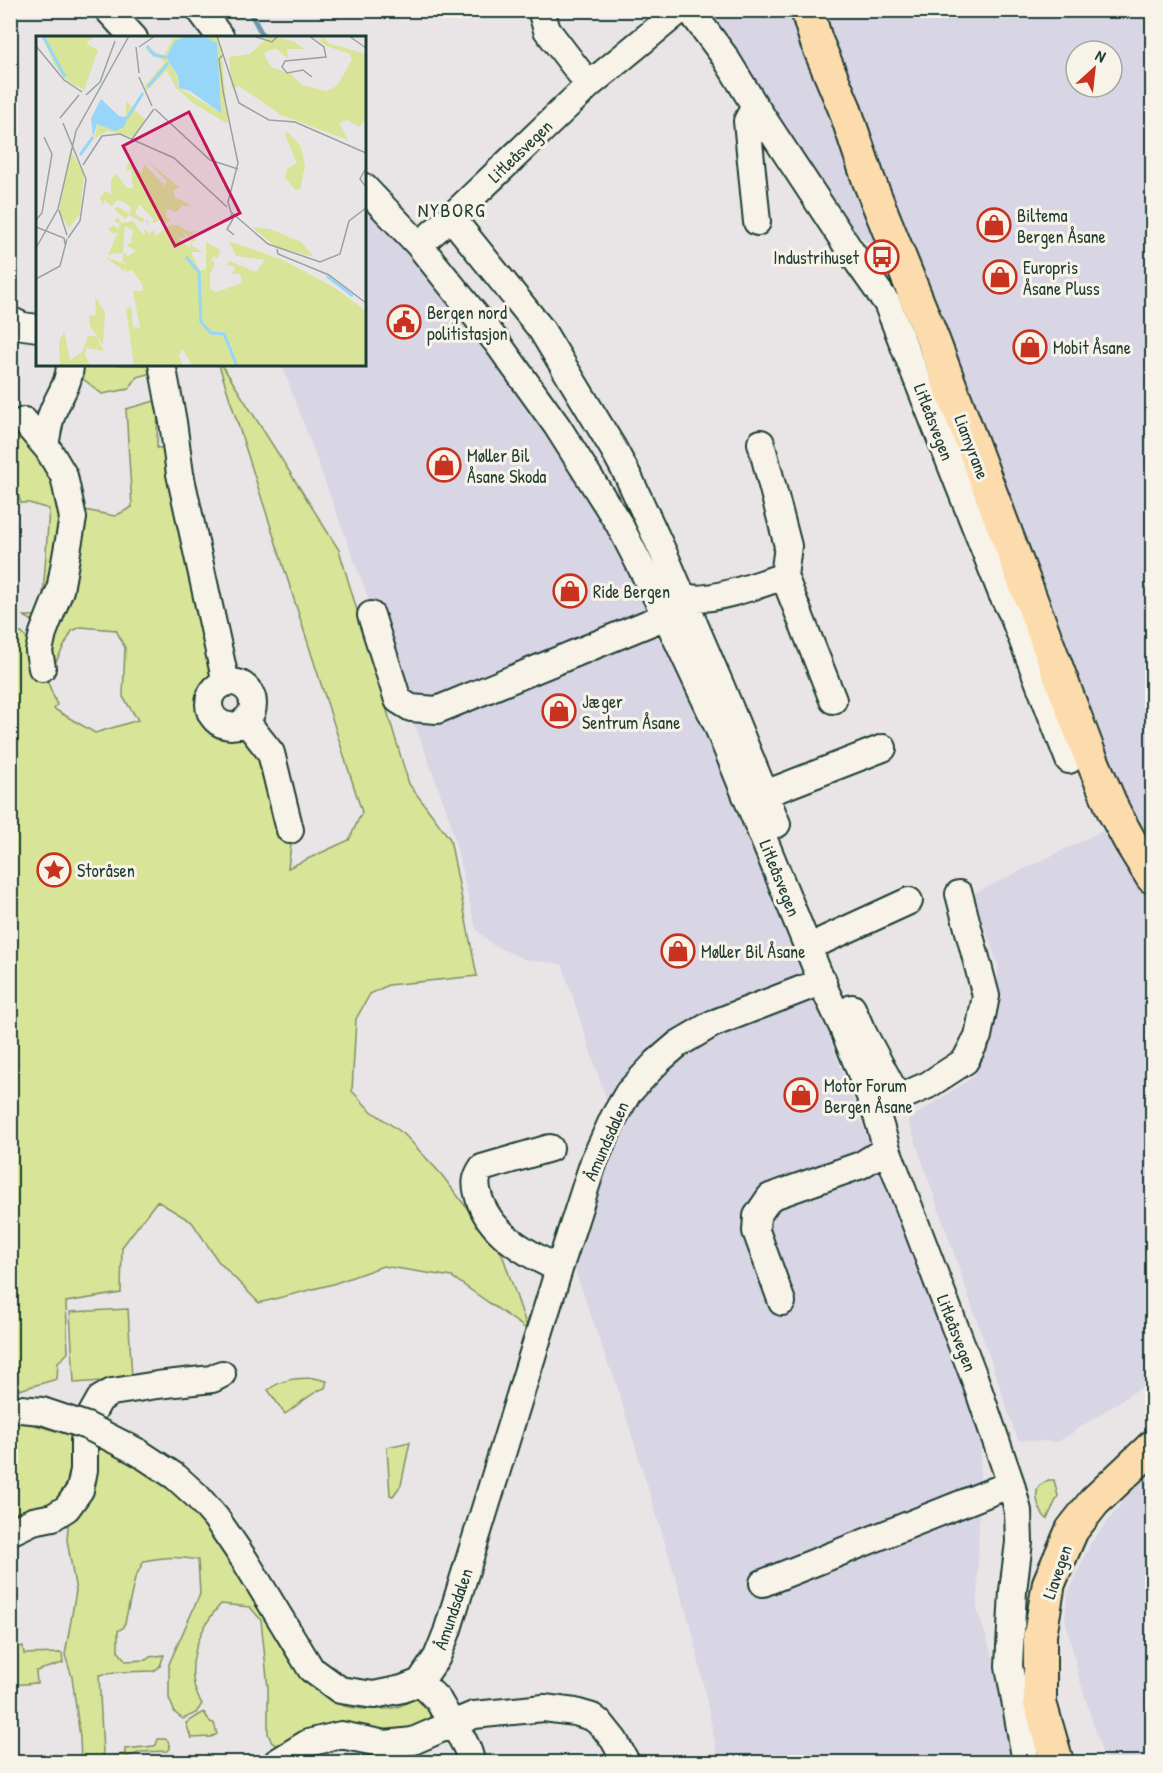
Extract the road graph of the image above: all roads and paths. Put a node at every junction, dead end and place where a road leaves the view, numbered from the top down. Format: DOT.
graph roads {
  1 [pos="108,10"];
  2 [pos="200,10"];
  3 [pos="541,10"];
  4 [pos="680,10"];
  5 [pos="690,10"];
  6 [pos="807,10"];
  7 [pos="132,36"];
  8 [pos="220,36"];
  9 [pos="589,85"];
  10 [pos="755,106"];
  11 [pos="366,189"];
  12 [pos="452,217"];
  13 [pos="757,222"];
  14 [pos="419,245"];
  15 [pos="10,320"];
  16 [pos="36,328"];
  17 [pos="70,366"];
  18 [pos="162,366"];
  19 [pos="24,421"];
  20 [pos="761,443"];
  21 [pos="45,445"];
  22 [pos="784,576"];
  23 [pos="679,593"];
  24 [pos="371,615"];
  25 [pos="666,616"];
  26 [pos="42,668"];
  27 [pos="833,700"];
  28 [pos="883,748"];
  29 [pos="1069,760"];
  30 [pos="765,794"];
  31 [pos="290,831"];
  32 [pos="1152,877"];
  33 [pos="959,894"];
  34 [pos="909,902"];
  35 [pos="824,940"];
  36 [pos="823,981"];
  37 [pos="875,1108"];
  38 [pos="550,1148"];
  39 [pos="887,1149"];
  40 [pos="559,1269"];
  41 [pos="782,1302"];
  42 [pos="222,1374"];
  43 [pos="10,1408"];
  44 [pos="1152,1448"];
  45 [pos="1011,1484"];
  46 [pos="10,1532"];
  47 [pos="763,1583"];
  48 [pos="420,1682"];
  49 [pos="452,1724"];
  50 [pos="277,1762"];
  51 [pos="471,1762"];
  52 [pos="626,1762"];
  53 [pos="1026,1762"];
  54 [pos="1057,1762"];
  1 -- 7 [label="street"];
  2 -- 8 [label="street"];
  3 -- 9 [label="street"];
  4 -- 9 [label="street, Litleåsvegen"];
  5 -- 10 [label="street, Litleåsvegen"];
  6 -- 32 [label="main road, Liamyrane"];
  9 -- 12 [label="street, Litleåsvegen"];
  10 -- 13 [label="street"];
  10 -- 29 [label="street, Litleåsvegen"];
  11 -- 14 [label="street, Litleåsvegen"];
  12 -- 14 [label="street, Litleåsvegen"];
  12 -- 23 [label="street, Litleåsvegen"];
  14 -- 25 [label="street, Litleåsvegen"];
  15 -- 16 [label="street"];
  17 -- 21 [label="street"];
  18 -- 31 [label="street"];
  19 -- 21 [label="street"];
  20 -- 22 [label="street"];
  21 -- 26 [label="street"];
  22 -- 23 [label="street"];
  22 -- 27 [label="street"];
  23 -- 30 [label="street, Litleåsvegen"];
  24 -- 25 [label="street"];
  25 -- 36 [label="street, Litleåsvegen"];
  28 -- 30 [label="street"];
  30 -- 35 [label="street, Litleåsvegen"];
  33 -- 37 [label="street"];
  34 -- 35 [label="street"];
  35 -- 37 [label="street, Litleåsvegen"];
  36 -- 37 [label="street, Litleåsvegen"];
  36 -- 40 [label="street, Åmundsdalen"];
  37 -- 39 [label="street, Litleåsvegen"];
  38 -- 40 [label="street"];
  39 -- 41 [label="street"];
  39 -- 45 [label="street, Litleåsvegen"];
  40 -- 48 [label="street, Åmundsdalen"];
  42 -- 46 [label="street"];
  43 -- 48 [label="street, bridge"];
  44 -- 54 [label="main road, Liavegen"];
  45 -- 47 [label="street"];
  45 -- 53 [label="street, Litleåsvegen"];
  48 -- 49 [label="street"];
  49 -- 50 [label="street"];
  49 -- 51 [label="street"];
  49 -- 52 [label="street"];
}
